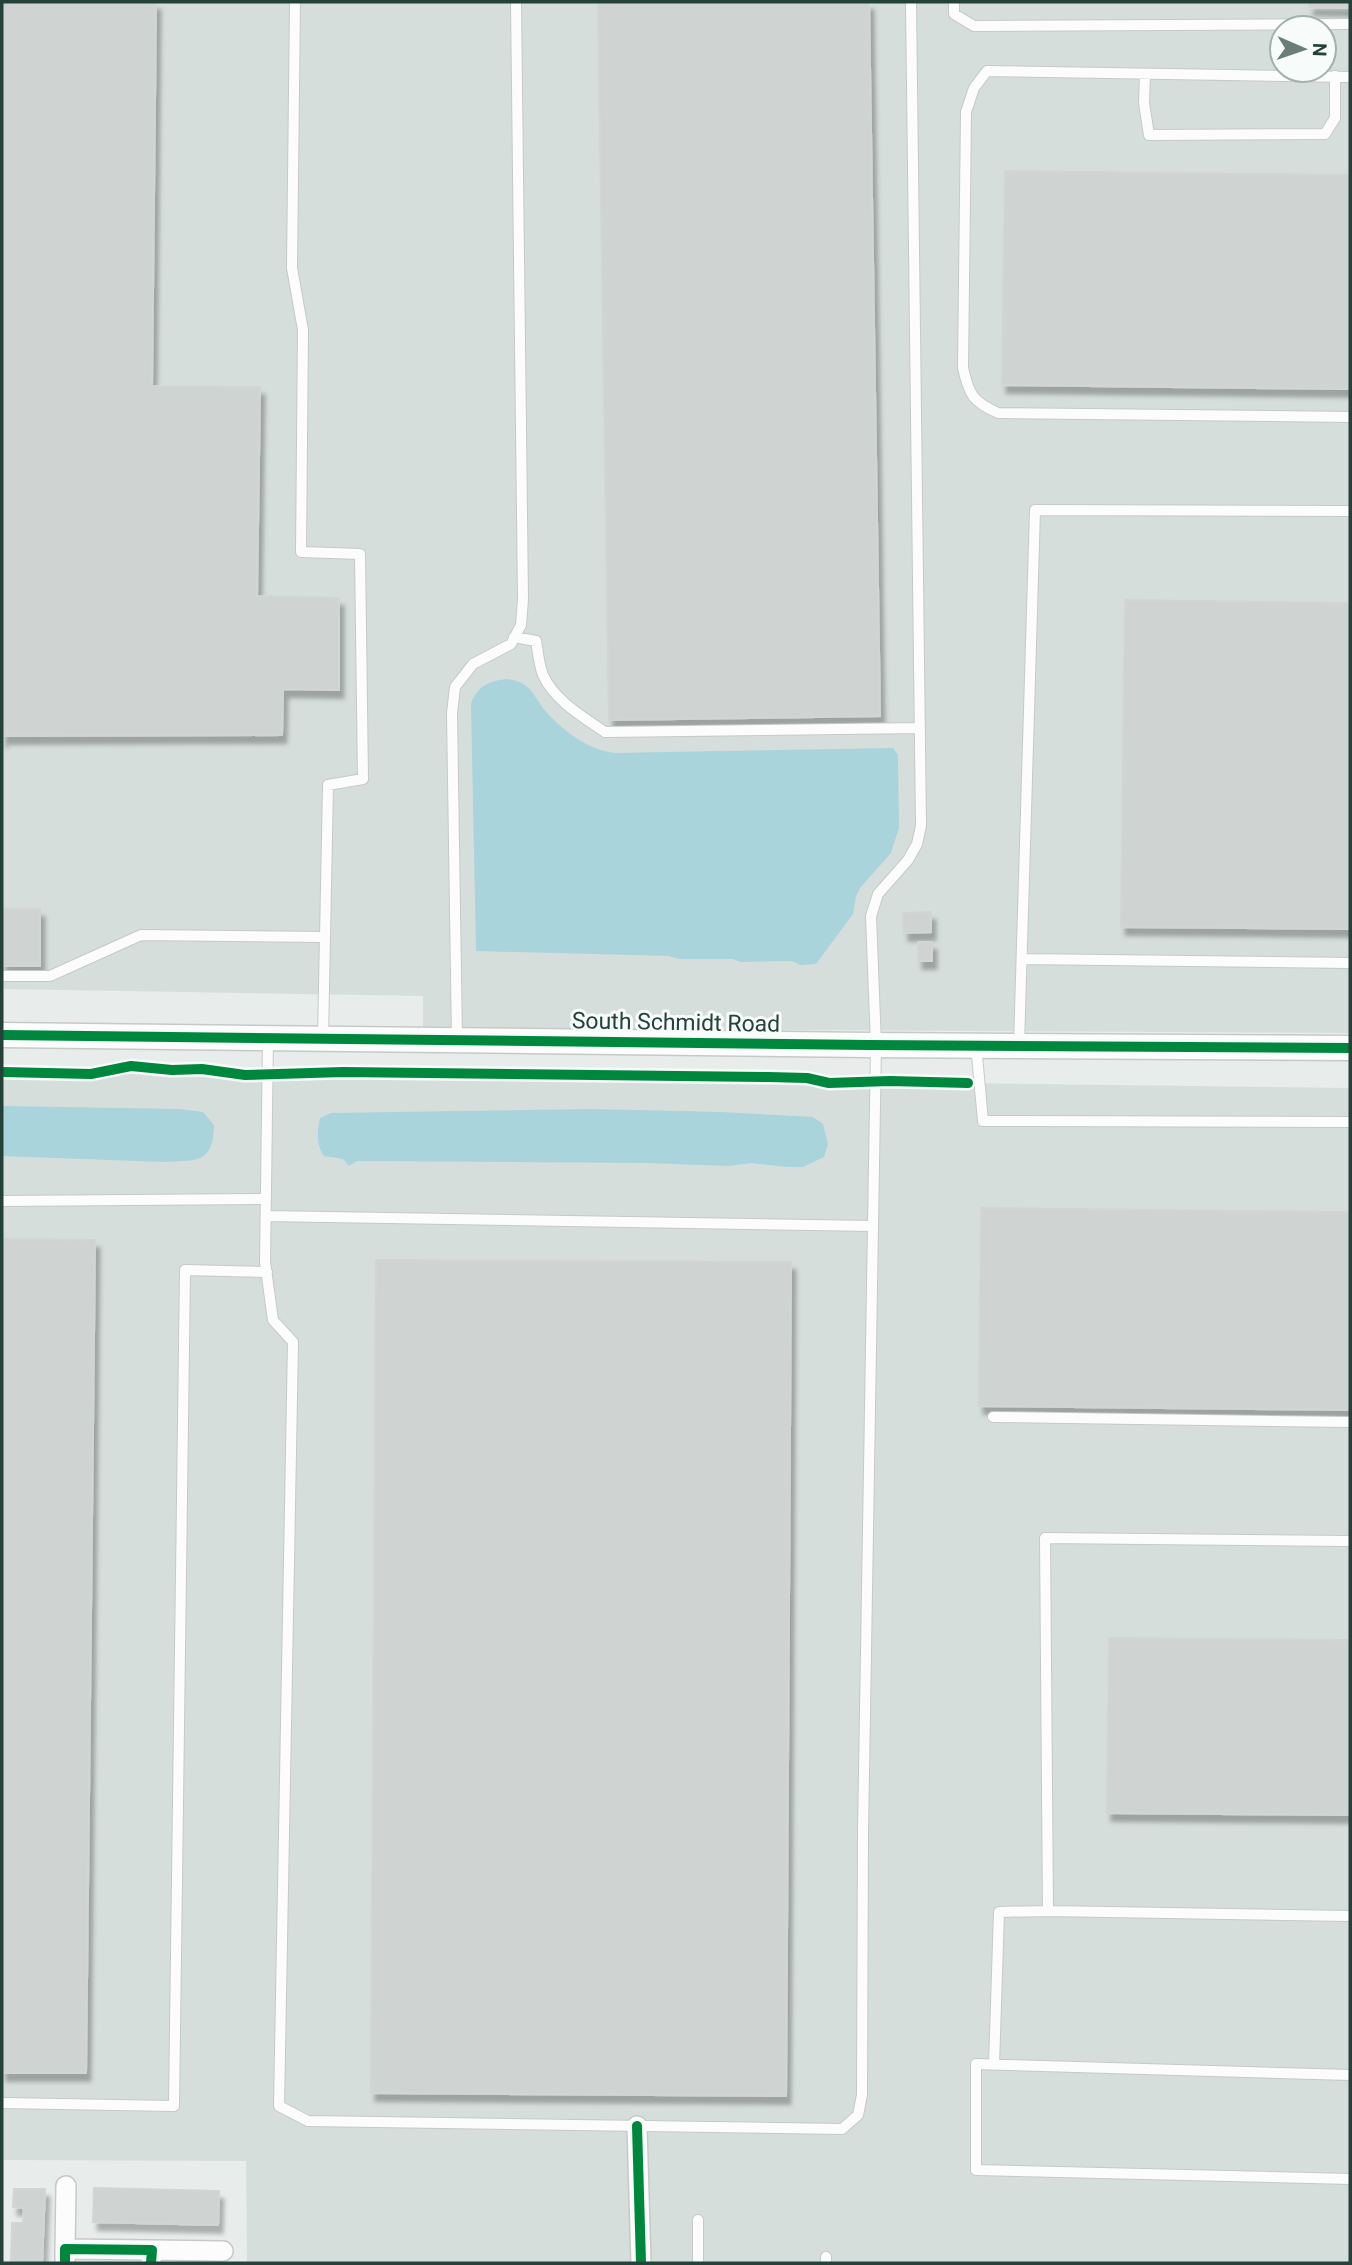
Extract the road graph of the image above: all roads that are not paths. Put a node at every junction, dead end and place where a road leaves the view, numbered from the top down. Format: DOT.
graph roads {
  1 [pos="295,2"];
  2 [pos="516,2"];
  3 [pos="911,2"];
  4 [pos="954,2"];
  5 [pos="1350,24"];
  6 [pos="1145,74"];
  7 [pos="1268,75"];
  8 [pos="1335,84"];
  9 [pos="1350,417"];
  10 [pos="1350,511"];
  11 [pos="514,637"];
  12 [pos="920,728"];
  13 [pos="325,937"];
  14 [pos="1022,959"];
  15 [pos="1350,963"];
  16 [pos="2,976"];
  17 [pos="2,1035"];
  18 [pos="268,1038"];
  19 [pos="323,1039"];
  20 [pos="457,1041"];
  21 [pos="876,1045"];
  22 [pos="976,1045"];
  23 [pos="1019,1045"];
  24 [pos="1350,1048"];
  25 [pos="1350,1122"];
  26 [pos="266,1199"];
  27 [pos="2,1201"];
  28 [pos="266,1216"];
  29 [pos="873,1226"];
  30 [pos="267,1272"];
  31 [pos="993,1418"];
  32 [pos="1350,1422"];
  33 [pos="1350,1541"];
  34 [pos="1048,1911"];
  35 [pos="1350,1916"];
  36 [pos="995,2065"];
  37 [pos="1350,2075"];
  38 [pos="2,2103"];
  39 [pos="636,2126"];
  40 [pos="1350,2179"];
  41 [pos="66,2186"];
  42 [pos="698,2220"];
  43 [pos="223,2252"];
  44 [pos="65,2256"];
  45 [pos="151,2257"];
  46 [pos="641,2263"];
  47 [pos="698,2263"];
  1 -- 13 [label="lane"];
  2 -- 11 [label="lane"];
  3 -- 12 [label="lane"];
  4 -- 5 [label="lane"];
  6 -- 7 [label="lane"];
  6 -- 8 [label="lane"];
  6 -- 9 [label="lane"];
  10 -- 14 [label="lane"];
  11 -- 12 [label="lane"];
  11 -- 20 [label="lane"];
  12 -- 21 [label="lane"];
  13 -- 16 [label="lane"];
  13 -- 19 [label="lane"];
  14 -- 15 [label="lane"];
  14 -- 23 [label="lane"];
  17 -- 18 [label="street, South Schmidt Road"];
  18 -- 19 [label="street, South Schmidt Road"];
  18 -- 26 [label="lane"];
  19 -- 20 [label="street, South Schmidt Road"];
  20 -- 21 [label="street, South Schmidt Road"];
  21 -- 22 [label="street, South Schmidt Road"];
  21 -- 29 [label="lane"];
  22 -- 23 [label="street, South Schmidt Road"];
  22 -- 25 [label="lane"];
  23 -- 24 [label="street, South Schmidt Road"];
  26 -- 27 [label="lane"];
  26 -- 28 [label="lane"];
  28 -- 29 [label="lane"];
  28 -- 30 [label="lane"];
  29 -- 39 [label="lane"];
  30 -- 38 [label="lane"];
  30 -- 39 [label="lane"];
  31 -- 32 [label="lane"];
  33 -- 34 [label="lane"];
  34 -- 35 [label="lane"];
  34 -- 36 [label="lane"];
  36 -- 37 [label="lane"];
  36 -- 40 [label="lane"];
  39 -- 46 [label="street"];
  41 -- 44 [label="street"];
  42 -- 47 [label="lane"];
  43 -- 45 [label="street"];
  44 -- 45 [label="street"];
}
